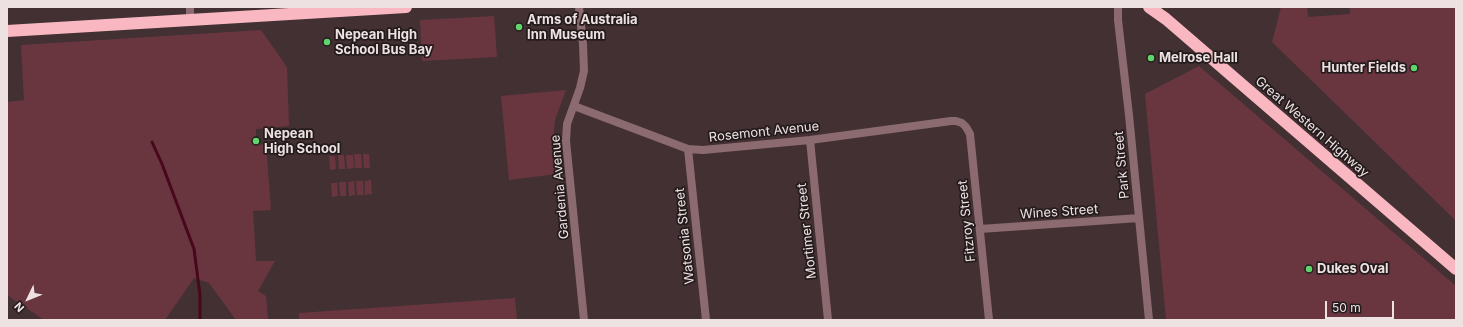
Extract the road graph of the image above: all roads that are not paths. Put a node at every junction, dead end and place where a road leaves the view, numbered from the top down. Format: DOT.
graph roads {
  1 [pos="190,7"];
  2 [pos="406,7"];
  3 [pos="579,7"];
  4 [pos="1118,7"];
  5 [pos="1149,7"];
  6 [pos="190,20"];
  7 [pos="7,31"];
  8 [pos="574,106"];
  9 [pos="962,123"];
  10 [pos="810,140"];
  11 [pos="688,149"];
  12 [pos="1139,218"];
  13 [pos="980,229"];
  14 [pos="1456,269"];
  15 [pos="584,320"];
  16 [pos="706,320"];
  17 [pos="828,320"];
  18 [pos="989,320"];
  19 [pos="1149,320"];
  1 -- 6 [label="street"];
  2 -- 6 [label="highway"];
  3 -- 8 [label="street, Gardenia Avenue"];
  4 -- 12 [label="street, Park Street"];
  5 -- 14 [label="highway, Great Western Highway"];
  6 -- 7 [label="highway"];
  8 -- 11 [label="street, Rosemont Avenue"];
  8 -- 15 [label="street, Gardenia Avenue"];
  9 -- 10 [label="street, Rosemont Avenue"];
  9 -- 13 [label="street, Fitzroy Street"];
  10 -- 11 [label="street, Rosemont Avenue"];
  10 -- 17 [label="street, Mortimer Street"];
  11 -- 16 [label="street, Watsonia Street"];
  12 -- 13 [label="street, Wines Street"];
  12 -- 19 [label="street, Park Street"];
  13 -- 18 [label="street, Fitzroy Street"];
}
